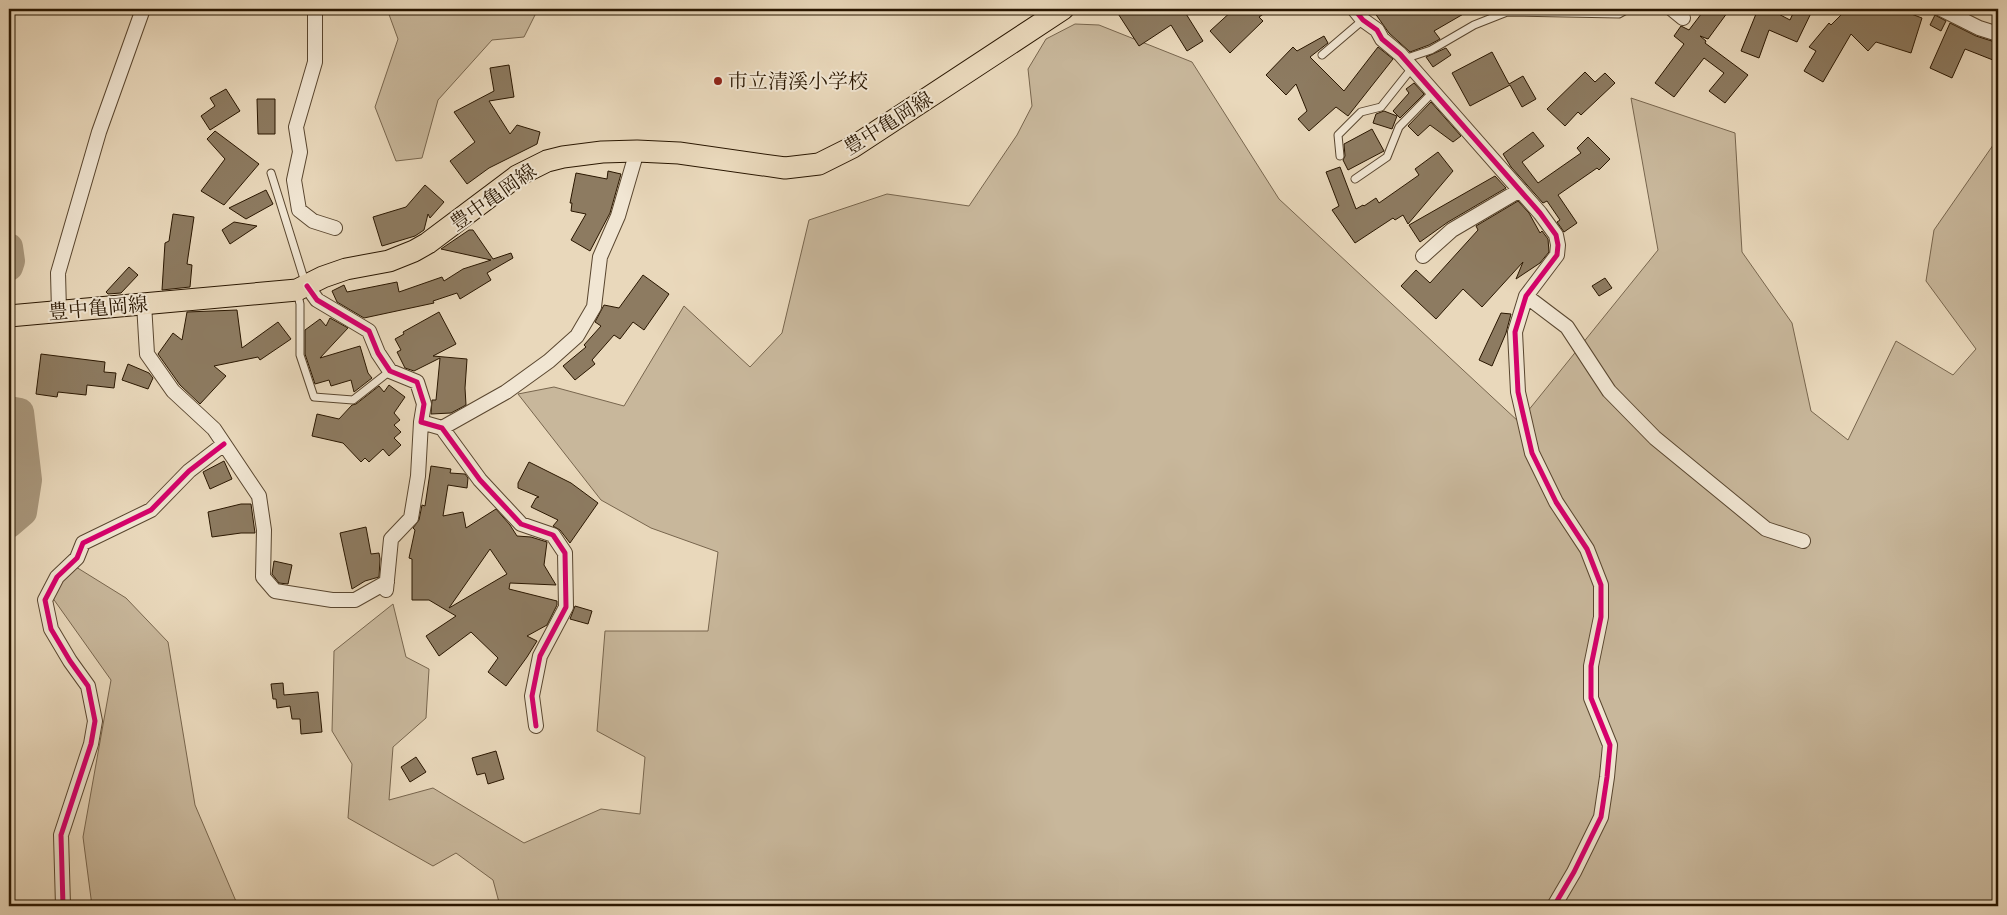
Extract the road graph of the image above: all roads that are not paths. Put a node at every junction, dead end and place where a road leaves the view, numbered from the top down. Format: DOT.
graph roads {
  1 [pos="143,9"];
  2 [pos="315,9"];
  3 [pos="1063,9"];
  4 [pos="1354,9"];
  5 [pos="1628,9"];
  6 [pos="1672,9"];
  7 [pos="1941,9"];
  8 [pos="1683,18"];
  9 [pos="1363,20"];
  10 [pos="1998,34"];
  11 [pos="1322,55"];
  12 [pos="1408,63"];
  13 [pos="1433,92"];
  14 [pos="638,151"];
  15 [pos="1340,156"];
  16 [pos="271,173"];
  17 [pos="1355,178"];
  18 [pos="1520,190"];
  19 [pos="334,228"];
  20 [pos="1423,256"];
  21 [pos="302,288"];
  22 [pos="1526,296"];
  23 [pos="144,304"];
  24 [pos="59,311"];
  25 [pos="9,316"];
  26 [pos="390,371"];
  27 [pos="421,422"];
  28 [pos="442,428"];
  29 [pos="224,444"];
  30 [pos="1803,541"];
  31 [pos="536,726"];
  32 [pos="63,906"];
  33 [pos="1554,906"];
  1 -- 24 [label="street"];
  2 -- 19 [label="street"];
  3 -- 14 [label="main road, 豊中亀岡線"];
  4 -- 9 [label="street"];
  5 -- 12 [label="lane"];
  6 -- 8 [label="street"];
  7 -- 10 [label="street"];
  9 -- 11 [label="lane"];
  9 -- 12 [label="street"];
  12 -- 13 [label="street"];
  12 -- 15 [label="lane"];
  13 -- 17 [label="lane"];
  13 -- 18 [label="street"];
  14 -- 21 [label="main road, 豊中亀岡線"];
  14 -- 28 [label="street"];
  16 -- 21 [label="lane"];
  18 -- 20 [label="street"];
  18 -- 22 [label="street"];
  21 -- 23 [label="main road, 豊中亀岡線"];
  21 -- 26 [label="street"];
  21 -- 26 [label="lane"];
  22 -- 30 [label="street"];
  22 -- 33 [label="street"];
  23 -- 24 [label="main road, 豊中亀岡線"];
  23 -- 29 [label="street"];
  24 -- 25 [label="main road, 豊中亀岡線"];
  26 -- 27 [label="street"];
  27 -- 28 [label="street"];
  27 -- 29 [label="street"];
  28 -- 31 [label="street"];
  29 -- 32 [label="street"];
}
